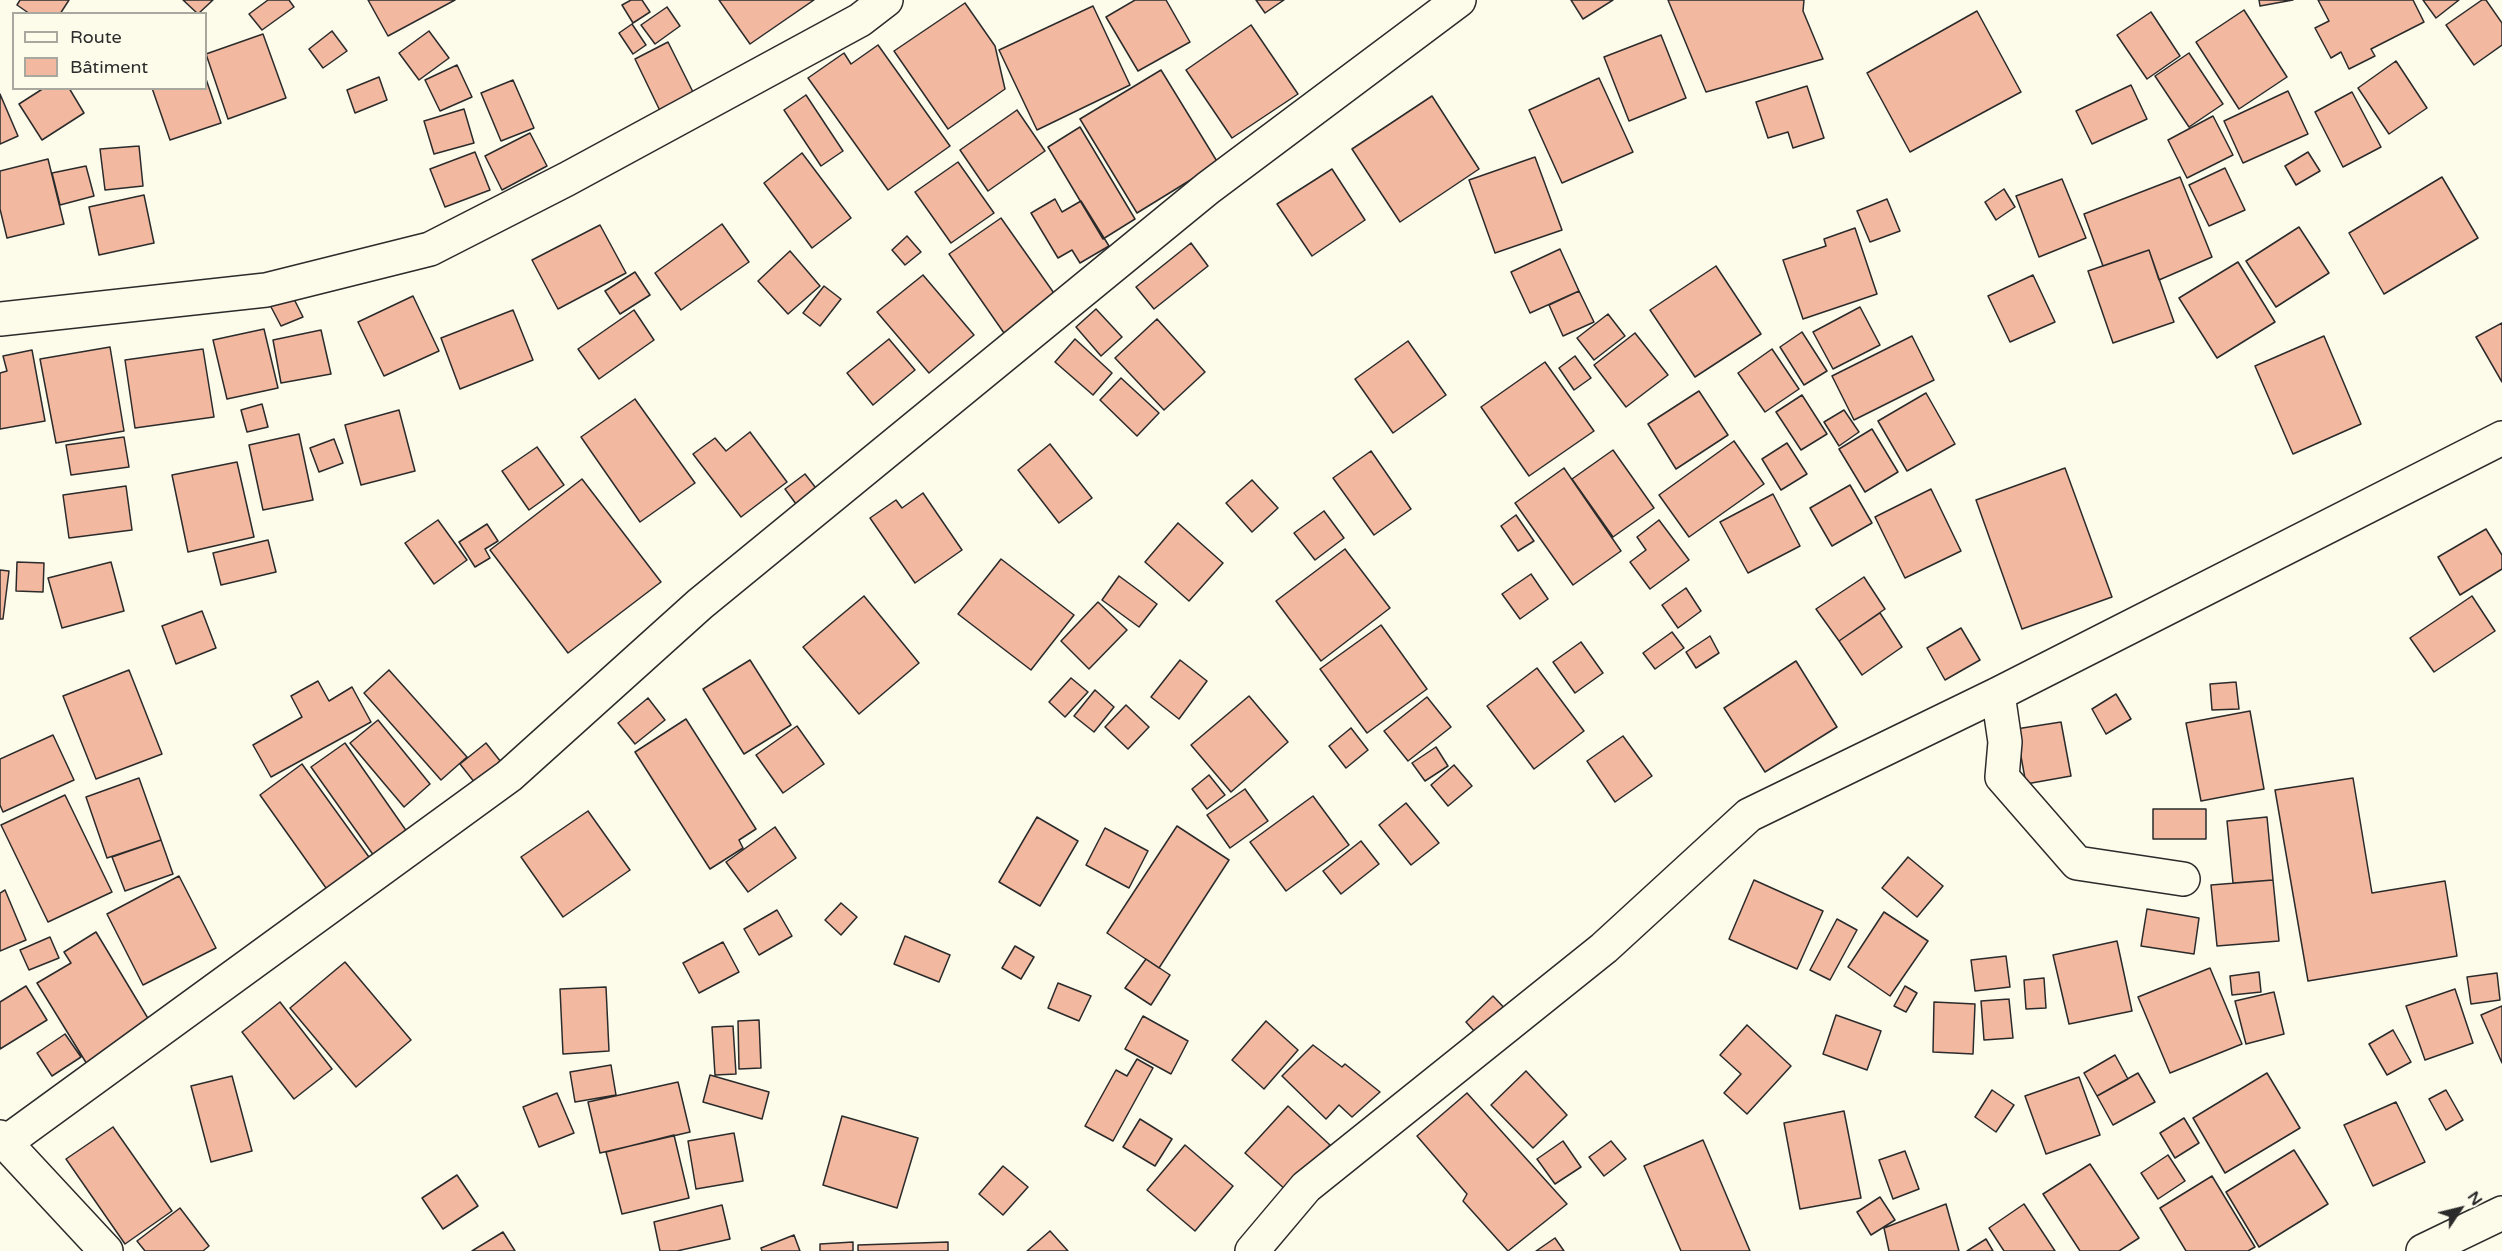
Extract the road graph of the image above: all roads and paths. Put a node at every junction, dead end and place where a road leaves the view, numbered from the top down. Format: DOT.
graph roads {
  1 [pos="886,0"];
  2 [pos="1459,0"];
  3 [pos="0,319"];
  4 [pos="2502,438"];
  5 [pos="1998,694"];
  6 [pos="2183,879"];
  7 [pos="3,1140"];
  8 [pos="2502,1214"];
  9 [pos="106,1251"];
  10 [pos="1252,1251"];
  11 [pos="2423,1251"];
  1 -- 3 [label="street"];
  2 -- 7 [label="street"];
  4 -- 5 [label="street"];
  5 -- 6 [label="street"];
  5 -- 10 [label="street"];
  7 -- 9 [label="street"];
  8 -- 11 [label="street"];
}
